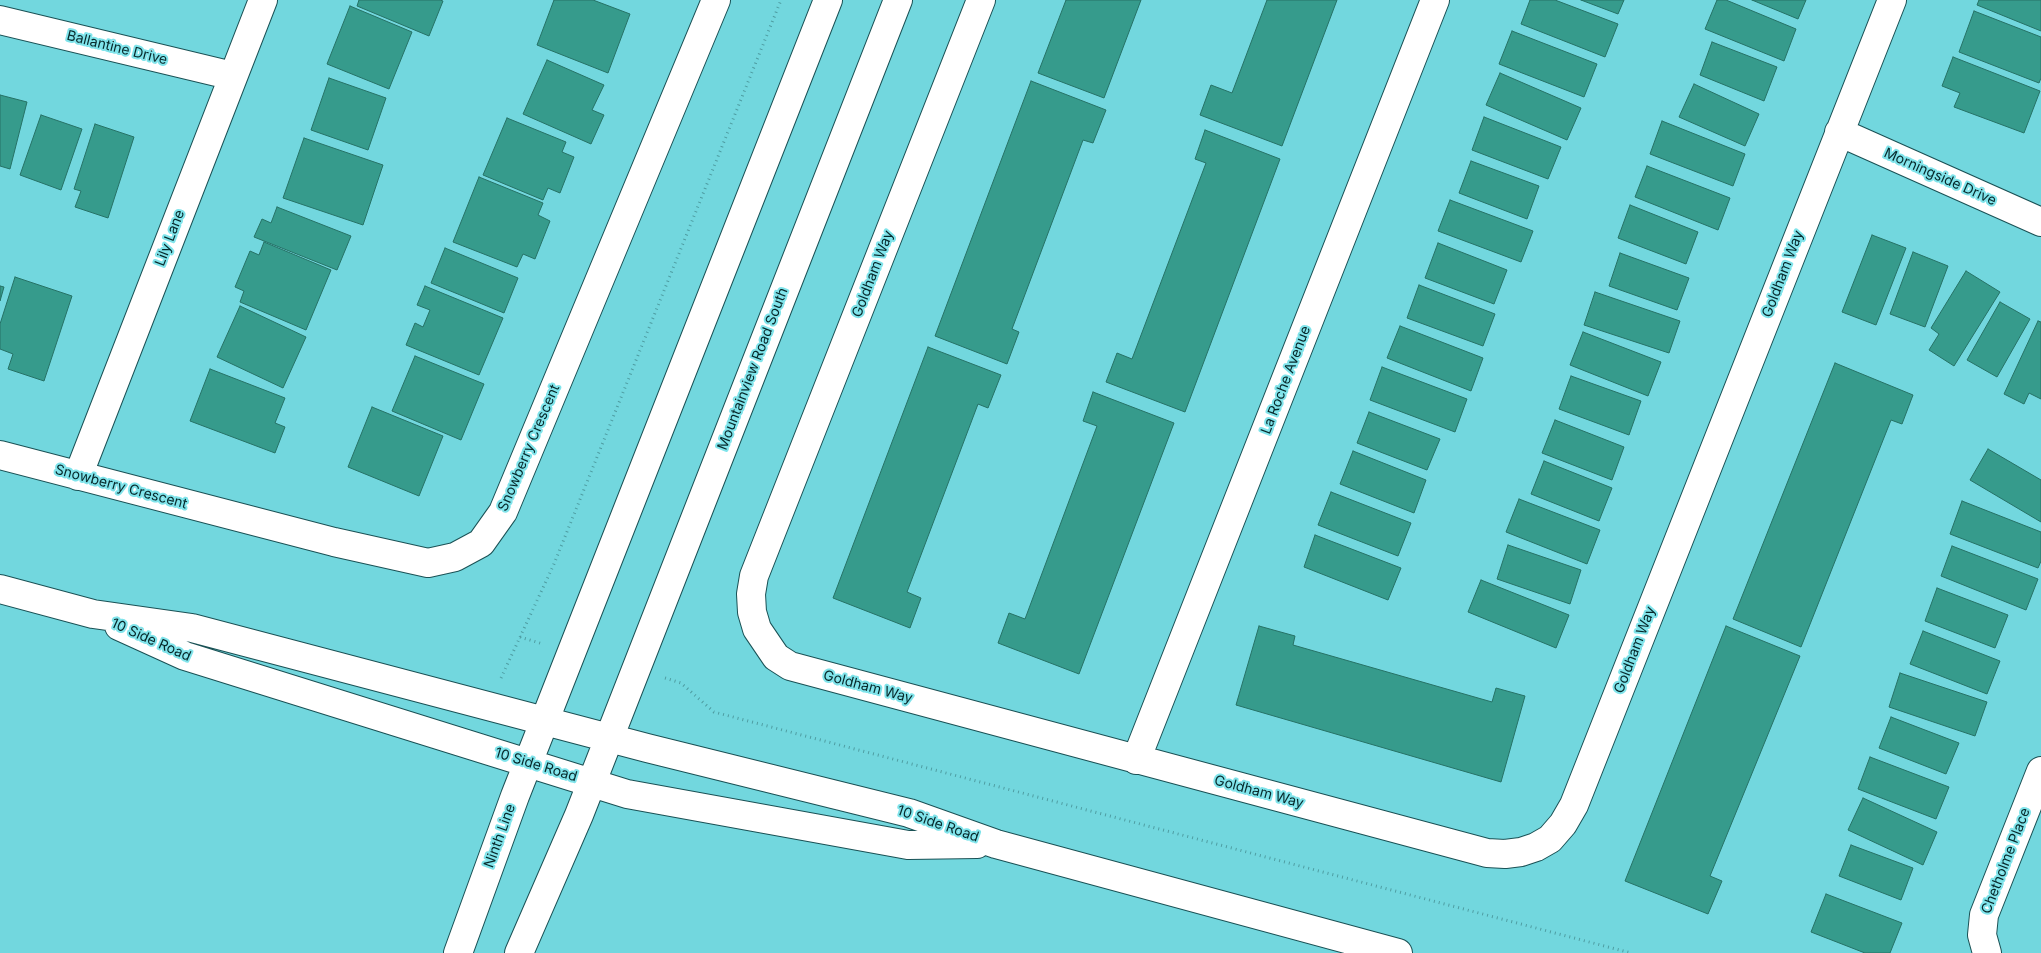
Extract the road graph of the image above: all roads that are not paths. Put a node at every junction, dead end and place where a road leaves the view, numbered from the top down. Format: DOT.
graph roads {
  1 [pos="263,0"];
  2 [pos="716,0"];
  3 [pos="828,0"];
  4 [pos="898,0"];
  5 [pos="981,0"];
  6 [pos="1435,0"];
  7 [pos="1892,0"];
  8 [pos="0,20"];
  9 [pos="234,76"];
  10 [pos="1839,132"];
  11 [pos="2041,222"];
  12 [pos="0,455"];
  13 [pos="78,476"];
  14 [pos="0,589"];
  15 [pos="93,614"];
  16 [pos="545,720"];
  17 [pos="609,737"];
  18 [pos="1136,760"];
  19 [pos="528,762"];
  20 [pos="2041,771"];
  21 [pos="591,782"];
  22 [pos="996,844"];
  23 [pos="458,953"];
  24 [pos="519,953"];
  25 [pos="1398,953"];
  26 [pos="1987,953"];
  1 -- 9 [label="street, Lily Lane"];
  2 -- 13 [label="street, Snowberry Crescent"];
  3 -- 16 [label="street"];
  4 -- 17 [label="street, Mountainview Road South"];
  5 -- 18 [label="street, Goldham Way"];
  6 -- 18 [label="street, La Roche Avenue"];
  7 -- 10 [label="street, Goldham Way"];
  8 -- 9 [label="street, Ballantine Drive"];
  9 -- 13 [label="street, Lily Lane"];
  10 -- 11 [label="street, Morningside Drive"];
  10 -- 18 [label="street, Goldham Way"];
  12 -- 13 [label="street, Snowberry Crescent"];
  14 -- 15 [label="street, 10 Side Road"];
  15 -- 16 [label="street, 10 Side Road"];
  15 -- 19 [label="street, 10 Side Road"];
  16 -- 17 [label="street, 10 Side Road"];
  16 -- 19 [label="street, Ninth Line"];
  17 -- 21 [label="street"];
  17 -- 22 [label="street, 10 Side Road"];
  19 -- 21 [label="street, 10 Side Road"];
  19 -- 23 [label="street, Ninth Line"];
  20 -- 26 [label="street, Chetholme Place"];
  21 -- 22 [label="street, 10 Side Road"];
  21 -- 24 [label="street"];
  22 -- 25 [label="street, 10 Side Road"];
}
